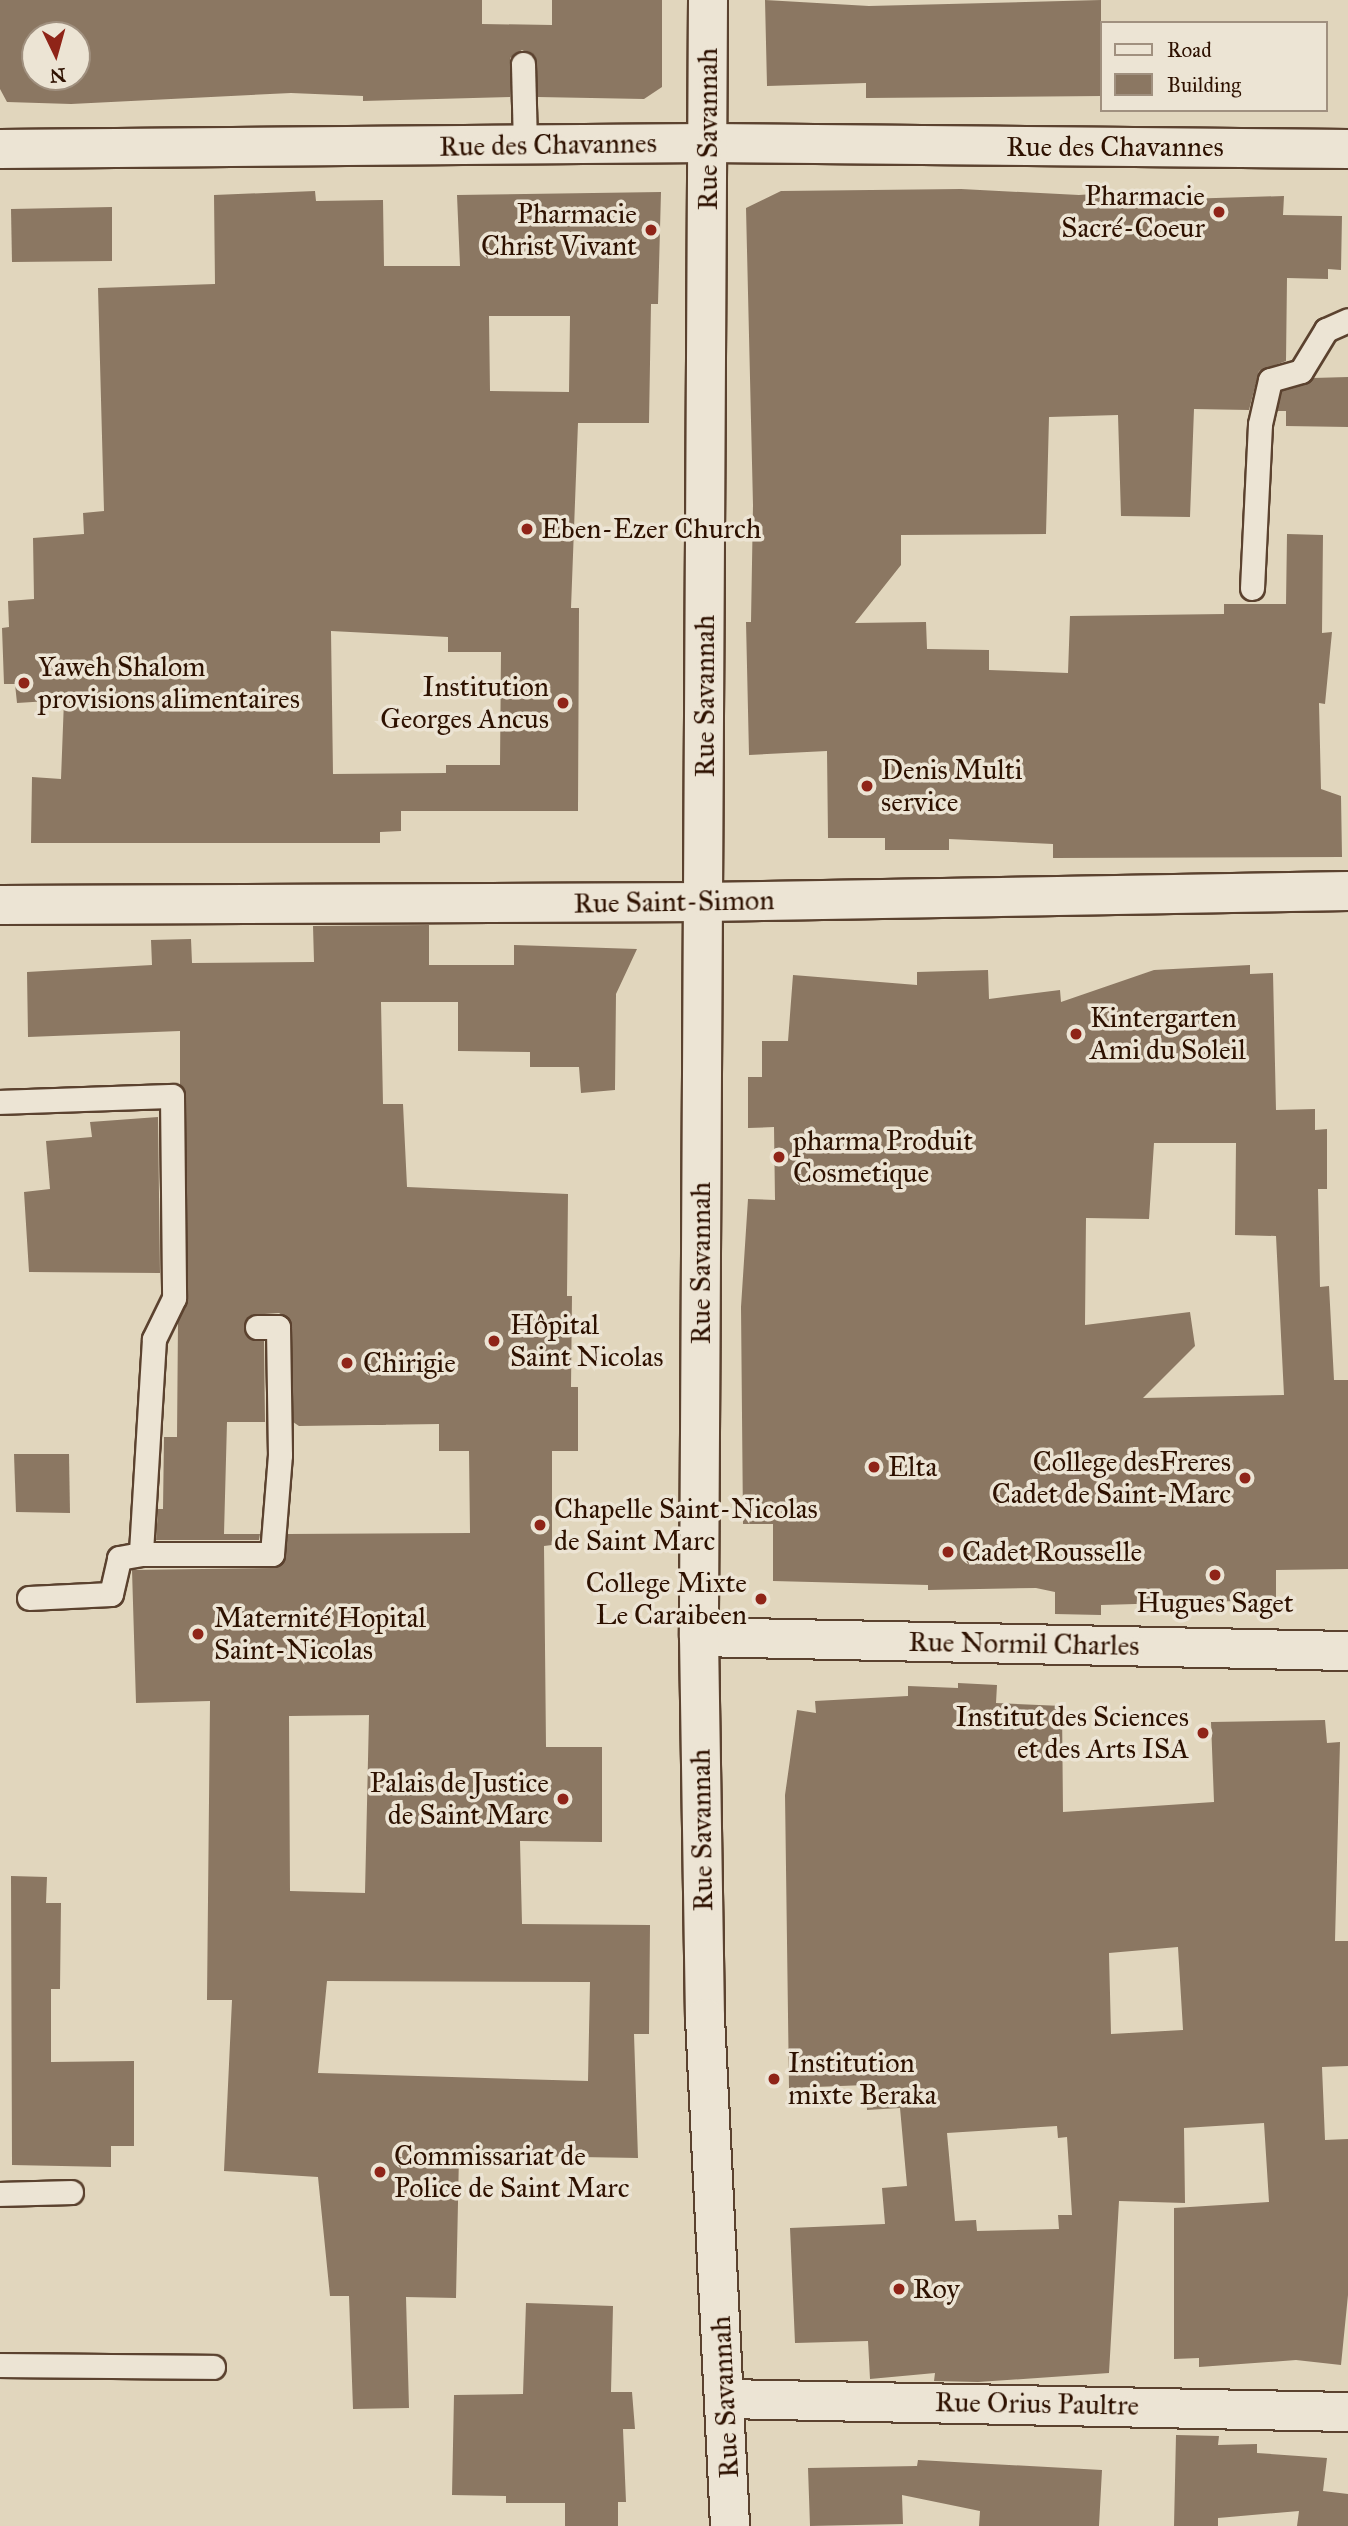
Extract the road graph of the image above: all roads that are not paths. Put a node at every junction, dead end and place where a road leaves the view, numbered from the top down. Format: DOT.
graph roads {
  1 [pos="708,0"];
  2 [pos="523,64"];
  3 [pos="708,143"];
  4 [pos="525,145"];
  5 [pos="0,149"];
  6 [pos="1348,149"];
  7 [pos="1348,320"];
  8 [pos="1252,588"];
  9 [pos="1348,891"];
  10 [pos="704,902"];
  11 [pos="0,905"];
  12 [pos="0,1101"];
  13 [pos="257,1327"];
  14 [pos="141,1554"];
  15 [pos="29,1598"];
  16 [pos="699,1637"];
  17 [pos="1348,1651"];
  18 [pos="71,2193"];
  19 [pos="0,2194"];
  20 [pos="0,2365"];
  21 [pos="213,2367"];
  22 [pos="726,2399"];
  23 [pos="1348,2412"];
  24 [pos="730,2526"];
  1 -- 3 [label="street, Rue Savannah"];
  2 -- 4 [label="lane"];
  3 -- 4 [label="street, Rue des Chavannes"];
  3 -- 6 [label="street, Rue des Chavannes"];
  3 -- 10 [label="street, Rue Savannah"];
  4 -- 5 [label="street, Rue des Chavannes"];
  7 -- 8 [label="lane"];
  9 -- 10 [label="street, Rue Saint-Simon"];
  10 -- 11 [label="street, Rue Saint-Simon"];
  10 -- 16 [label="street, Rue Savannah"];
  12 -- 14 [label="lane"];
  13 -- 14 [label="lane"];
  14 -- 15 [label="lane"];
  16 -- 17 [label="street, Rue Normil Charles"];
  16 -- 22 [label="street, Rue Savannah"];
  18 -- 19 [label="lane"];
  20 -- 21 [label="lane"];
  22 -- 23 [label="street, Rue Orius Paultre"];
  22 -- 24 [label="street, Rue Savannah"];
}
